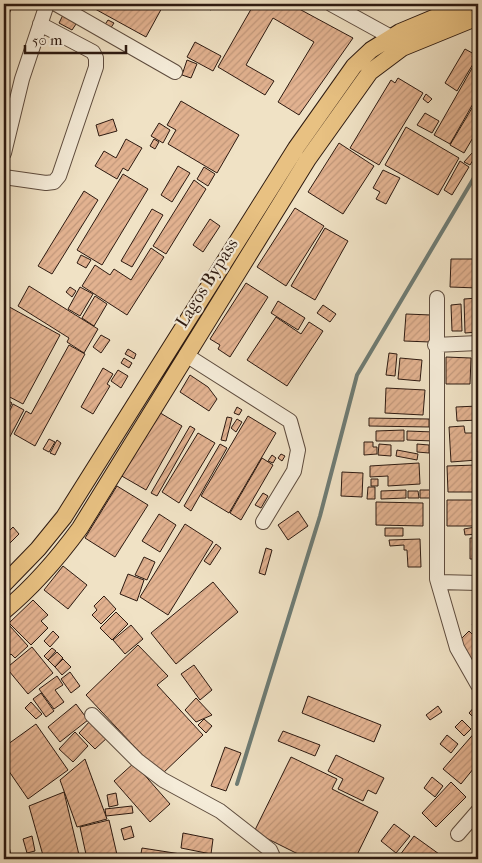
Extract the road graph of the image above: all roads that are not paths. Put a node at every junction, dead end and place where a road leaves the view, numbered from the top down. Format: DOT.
graph roads {
  1 [pos="47,4"];
  2 [pos="56,4"];
  3 [pos="331,4"];
  4 [pos="466,4"];
  5 [pos="478,18"];
  6 [pos="40,24"];
  7 [pos="368,25"];
  8 [pos="395,43"];
  9 [pos="376,56"];
  10 [pos="175,72"];
  11 [pos="4,153"];
  12 [pos="4,177"];
  13 [pos="437,298"];
  14 [pos="478,344"];
  15 [pos="435,345"];
  16 [pos="186,355"];
  17 [pos="64,517"];
  18 [pos="263,522"];
  19 [pos="80,528"];
  20 [pos="439,582"];
  21 [pos="478,583"];
  22 [pos="4,584"];
  23 [pos="4,611"];
  24 [pos="478,685"];
  25 [pos="92,715"];
  26 [pos="478,811"];
  27 [pos="458,834"];
  28 [pos="274,859"];
  1 -- 6 [label="street"];
  2 -- 10 [label="street"];
  3 -- 7 [label="street"];
  4 -- 8 [label="main road, Lagos Bypass"];
  5 -- 8 [label="main road, Lagos Bypass"];
  6 -- 11 [label="street"];
  6 -- 12 [label="street"];
  7 -- 8 [label="street"];
  7 -- 9 [label="street"];
  8 -- 9 [label="main road, Lagos Bypass"];
  9 -- 16 [label="main road, Lagos Bypass"];
  9 -- 17 [label="main road, Lagos Bypass"];
  13 -- 15 [label="street"];
  14 -- 15 [label="street"];
  15 -- 20 [label="street"];
  16 -- 18 [label="street"];
  16 -- 19 [label="main road, Lagos Bypass"];
  17 -- 19 [label="main road"];
  17 -- 22 [label="main road, Lagos Bypass"];
  19 -- 23 [label="main road, Lagos Bypass"];
  20 -- 21 [label="street"];
  20 -- 24 [label="street"];
  25 -- 28 [label="street"];
  26 -- 27 [label="street"];
}
